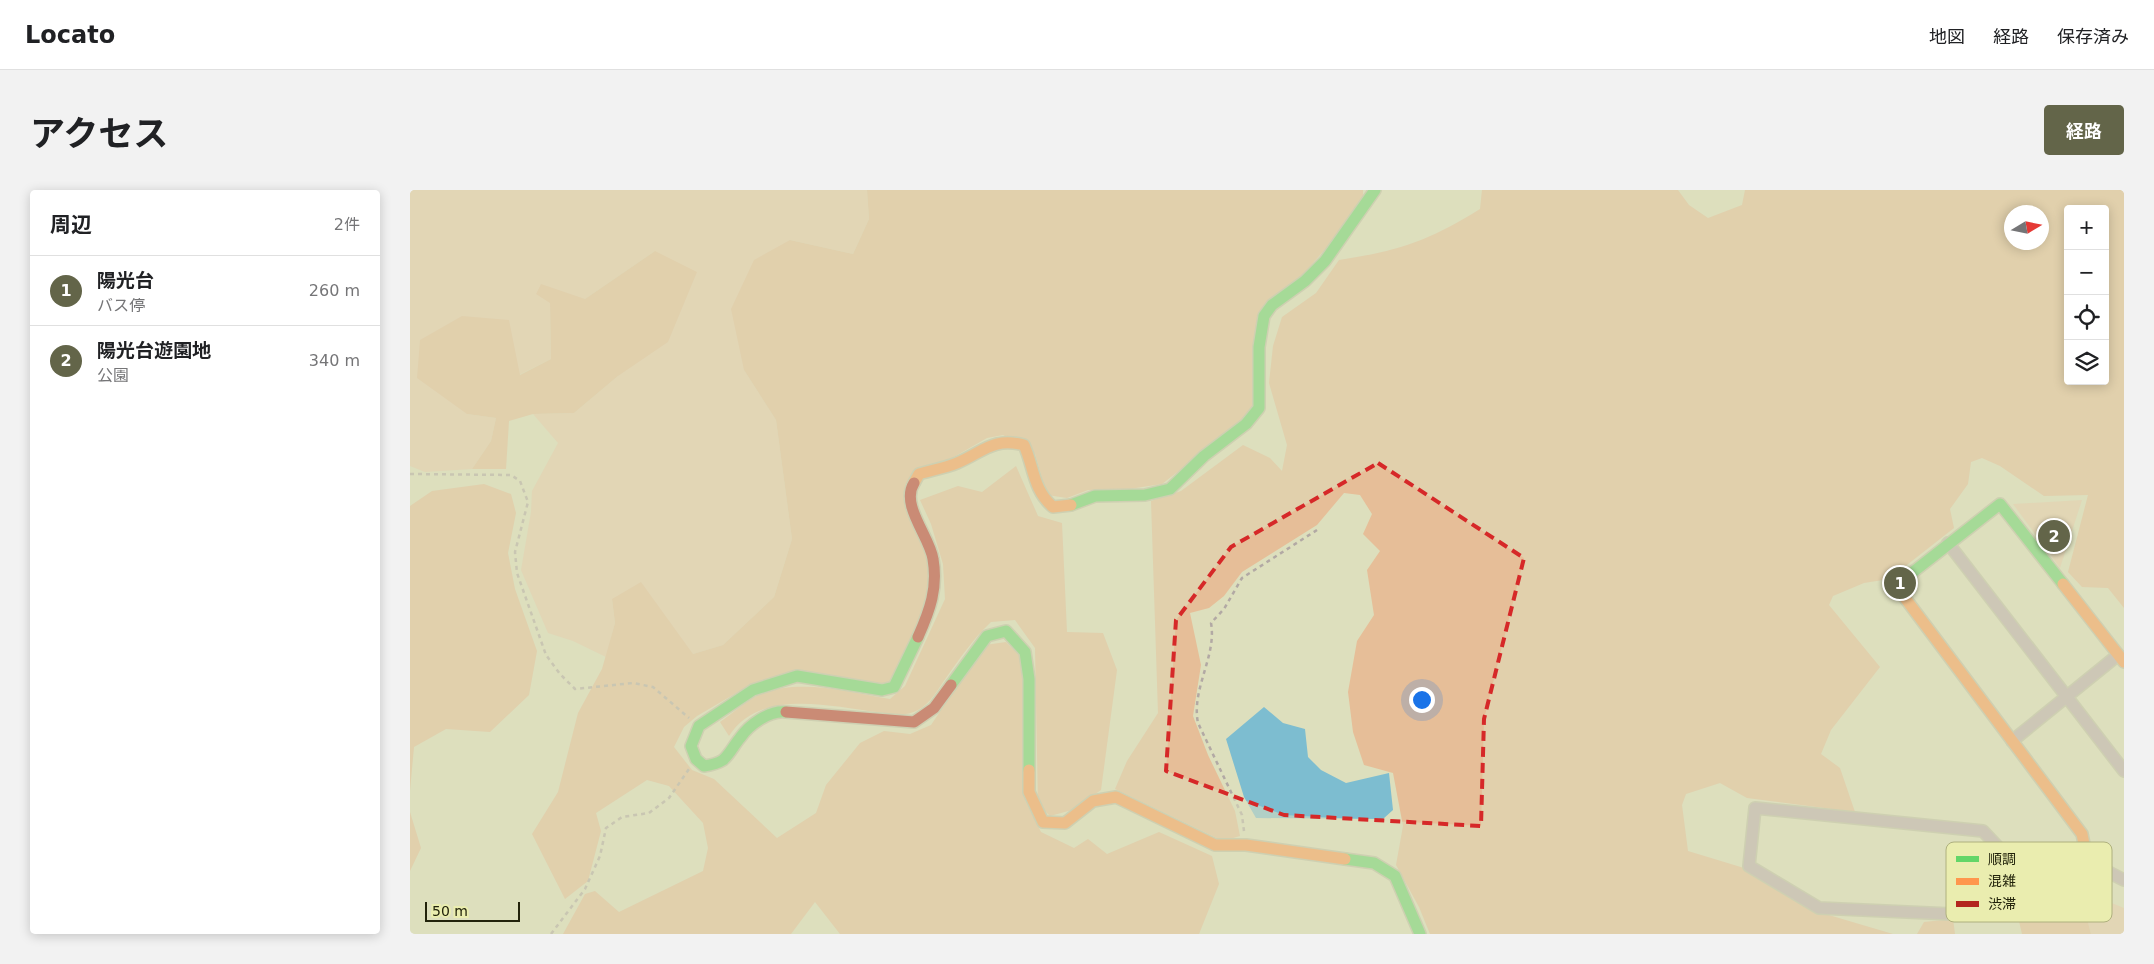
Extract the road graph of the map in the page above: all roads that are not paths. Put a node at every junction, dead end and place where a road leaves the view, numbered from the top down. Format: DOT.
graph roads {
  1 [pos="1376,190"];
  2 [pos="1948,543"];
  3 [pos="2121,658"];
  4 [pos="2066,697"];
  5 [pos="2012,741"];
  6 [pos="2124,771"];
  7 [pos="1993,842"];
  8 [pos="2084,842"];
  9 [pos="2112,874"];
  10 [pos="2124,880"];
  11 [pos="1946,914"];
  12 [pos="1420,934"];
  1 -- 12 [label="street"];
  2 -- 3 [label="street"];
  2 -- 4 [label="street"];
  2 -- 5 [label="street"];
  3 -- 4 [label="street"];
  4 -- 5 [label="street"];
  4 -- 6 [label="street"];
  5 -- 8 [label="street"];
  7 -- 11 [label="street"];
  9 -- 10 [label="street"];
}
